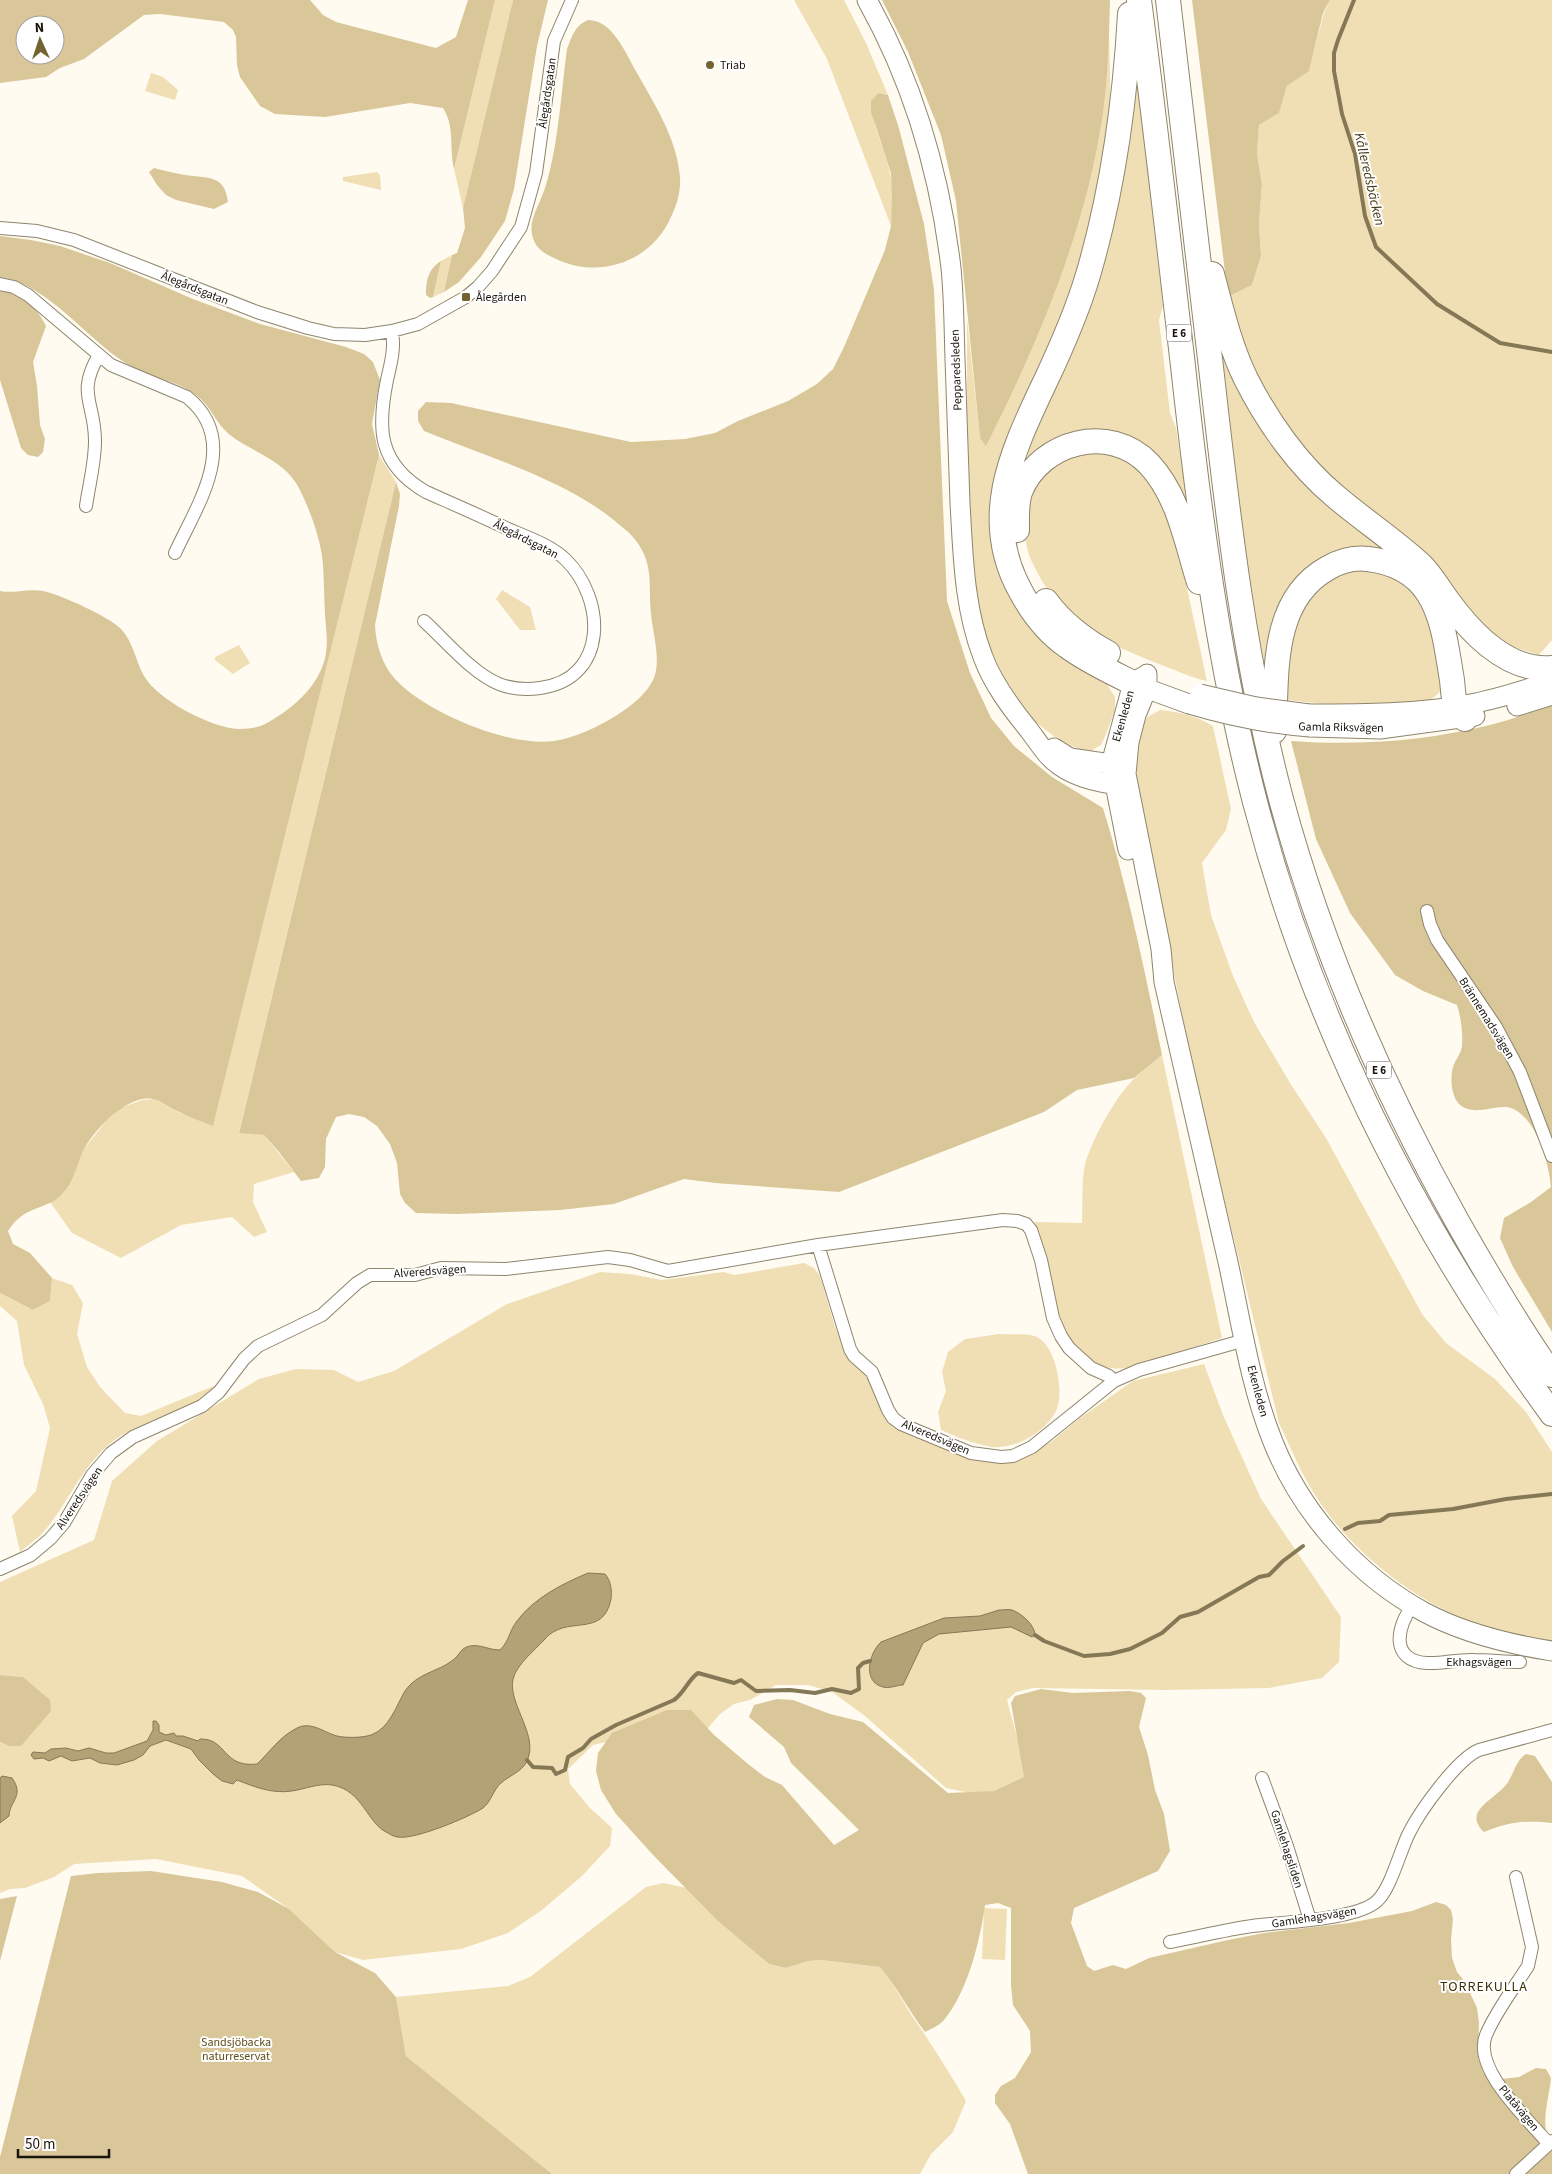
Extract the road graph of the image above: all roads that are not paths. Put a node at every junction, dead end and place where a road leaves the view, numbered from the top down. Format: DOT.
graph roads {
  1 [pos="572,0"];
  2 [pos="867,0"];
  3 [pos="1131,0"];
  4 [pos="1138,0"];
  5 [pos="1168,0"];
  6 [pos="1188,182"];
  7 [pos="0,228"];
  8 [pos="0,284"];
  9 [pos="392,331"];
  10 [pos="99,355"];
  11 [pos="86,506"];
  12 [pos="175,553"];
  13 [pos="1449,602"];
  14 [pos="424,621"];
  15 [pos="1226,664"];
  16 [pos="1552,668"];
  17 [pos="1552,681"];
  18 [pos="1142,682"];
  19 [pos="1552,695"];
  20 [pos="1464,710"];
  21 [pos="1035,737"];
  22 [pos="1272,763"];
  23 [pos="1111,764"];
  24 [pos="1120,779"];
  25 [pos="1427,911"];
  26 [pos="1552,1156"];
  27 [pos="818,1246"];
  28 [pos="1519,1328"];
  29 [pos="1245,1340"];
  30 [pos="1552,1366"];
  31 [pos="1518,1367"];
  32 [pos="1552,1375"];
  33 [pos="1114,1381"];
  34 [pos="1552,1414"];
  35 [pos="1552,1425"];
  36 [pos="0,1569"];
  37 [pos="1413,1605"];
  38 [pos="1552,1651"];
  39 [pos="1520,1662"];
  40 [pos="1552,1730"];
  41 [pos="1262,1778"];
  42 [pos="1516,1877"];
  43 [pos="1310,1920"];
  44 [pos="1170,1942"];
  45 [pos="1550,2142"];
  46 [pos="1516,2174"];
  1 -- 9 [label="street, Ålegårdsgatan"];
  2 -- 21 [label="street, Pepparedsleden"];
  3 -- 18 [label="highway"];
  4 -- 15 [label="highway, E 6"];
  5 -- 6 [label="highway, E 6"];
  6 -- 13 [label="highway"];
  6 -- 22 [label="highway, E 6"];
  7 -- 9 [label="street, Ålegårdsgatan"];
  8 -- 10 [label="street"];
  9 -- 14 [label="street, Ålegårdsgatan"];
  10 -- 11 [label="street"];
  10 -- 12 [label="street"];
  13 -- 16 [label="highway"];
  13 -- 20 [label="highway"];
  15 -- 18 [label="highway"];
  15 -- 31 [label="highway, E 6"];
  17 -- 20 [label="street, Gamla Riksvägen"];
  18 -- 20 [label="street, Gamla Riksvägen, bridge"];
  18 -- 23 [label="street, Ekenleden"];
  18 -- 24 [label="street, Ekenleden"];
  19 -- 20 [label="street, Gamla Riksvägen"];
  20 -- 22 [label="highway"];
  21 -- 23 [label="street, Pepparedsleden"];
  21 -- 24 [label="street, Pepparedsleden"];
  22 -- 28 [label="highway, E 6"];
  23 -- 24 [label="street, Pepparedsleden"];
  24 -- 29 [label="street, Ekenleden"];
  25 -- 26 [label="street, Brännemadsvägen"];
  27 -- 33 [label="street, Alveredsvägen"];
  27 -- 33 [label="street, Alveredsvägen"];
  27 -- 36 [label="street, Alveredsvägen"];
  28 -- 30 [label="highway, E 6"];
  28 -- 32 [label="highway, E 6"];
  29 -- 33 [label="street, Alveredsvägen"];
  29 -- 37 [label="street, Ekenleden"];
  31 -- 34 [label="highway, E 6"];
  31 -- 35 [label="highway, E 6"];
  37 -- 38 [label="street, Ekenleden"];
  37 -- 39 [label="street, Ekhagsvägen"];
  40 -- 43 [label="street, Gamlehagsvägen"];
  41 -- 43 [label="street, Gamlehagsliden"];
  42 -- 45 [label="street, Platåvägen"];
  43 -- 44 [label="street, Gamlehagsvägen"];
  45 -- 46 [label="street"];
}
